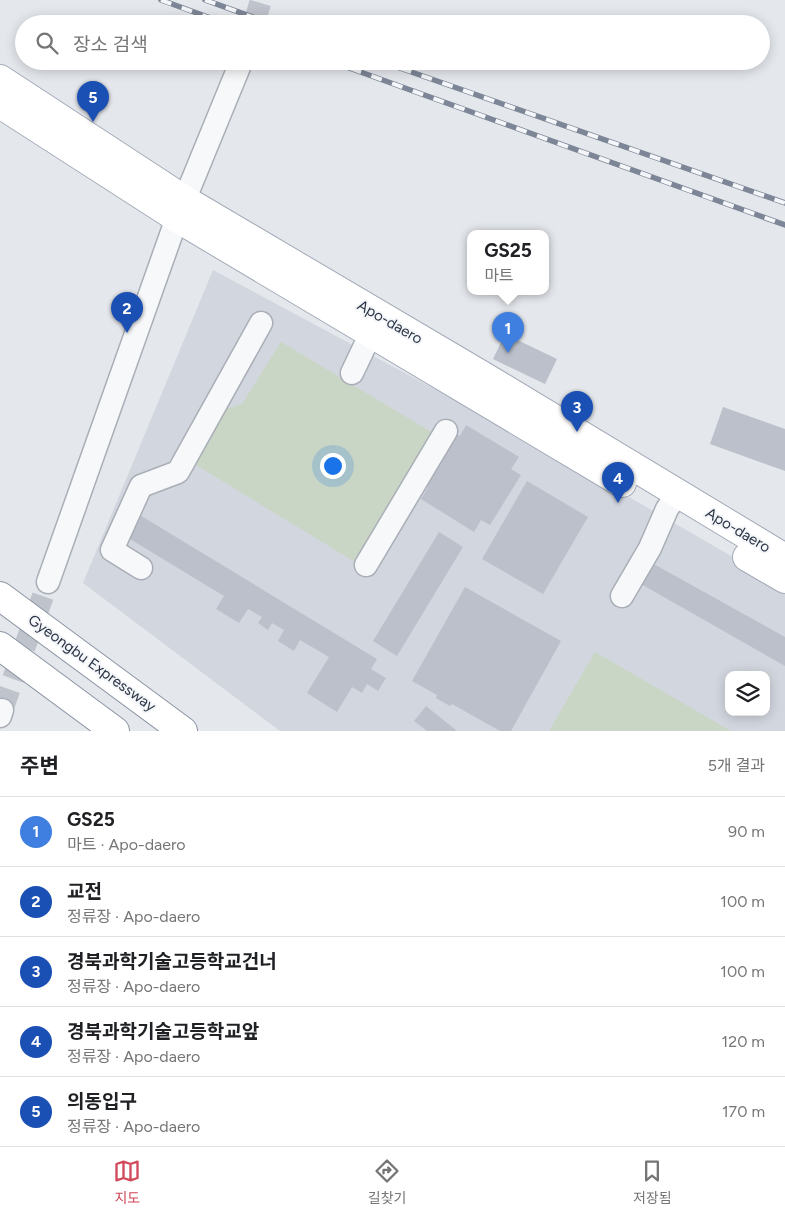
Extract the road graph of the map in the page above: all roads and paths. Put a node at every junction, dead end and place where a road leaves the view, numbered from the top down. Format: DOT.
graph roads {
  1 [pos="238,70"];
  2 [pos="0,79"];
  3 [pos="0,104"];
  4 [pos="181,209"];
  5 [pos="261,322"];
  6 [pos="376,325"];
  7 [pos="352,372"];
  8 [pos="446,431"];
  9 [pos="672,501"];
  10 [pos="785,558"];
  11 [pos="366,565"];
  12 [pos="141,568"];
  13 [pos="785,579"];
  14 [pos="48,582"];
  15 [pos="0,596"];
  16 [pos="622,596"];
  17 [pos="0,646"];
  18 [pos="115,731"];
  19 [pos="183,731"];
  1 -- 4 [label="street"];
  2 -- 4 [label="main road, Apo-daero"];
  3 -- 4 [label="main road, Apo-daero"];
  4 -- 6 [label="main road, Apo-daero"];
  4 -- 14 [label="street"];
  5 -- 12 [label="street"];
  6 -- 7 [label="street"];
  6 -- 9 [label="main road, Apo-daero"];
  8 -- 11 [label="street"];
  9 -- 10 [label="main road, Apo-daero"];
  9 -- 13 [label="main road, Apo-daero"];
  9 -- 16 [label="street"];
  15 -- 19 [label="main road, Gyeongbu Expressway"];
  17 -- 18 [label="main road"];
}
